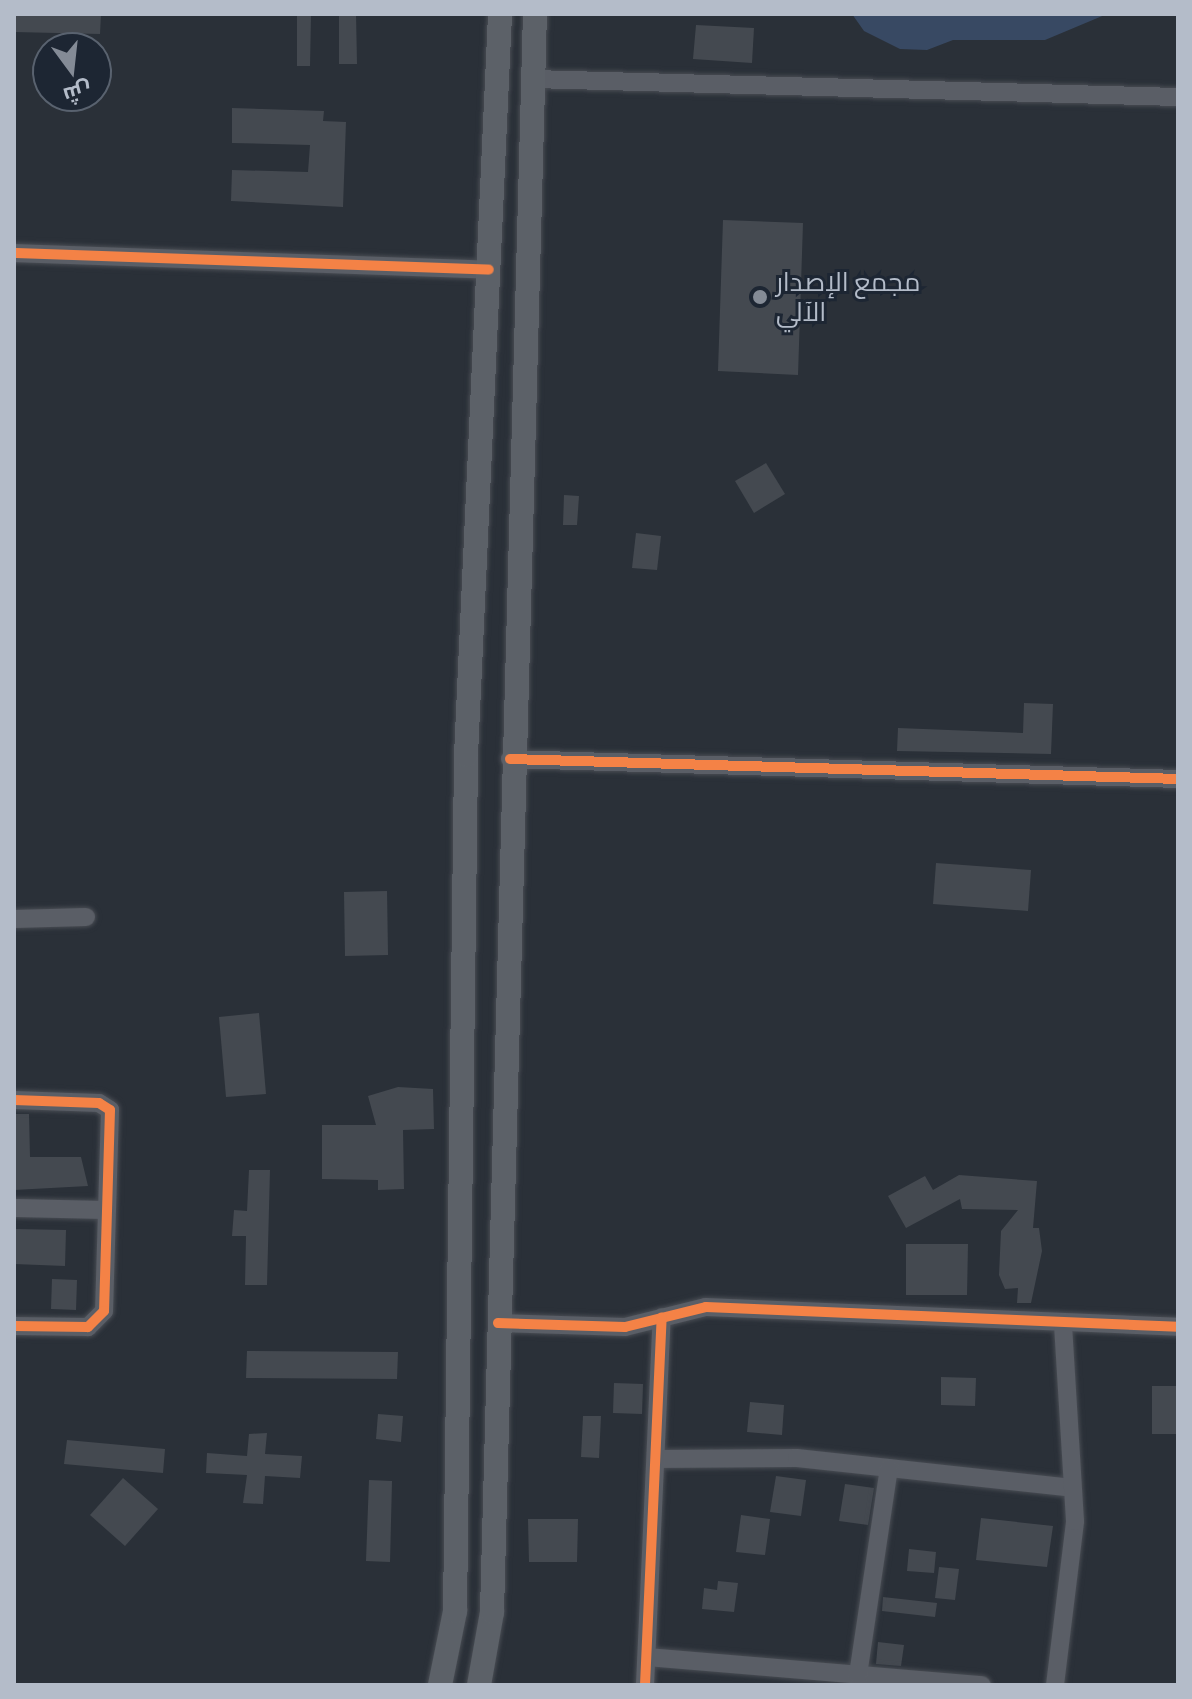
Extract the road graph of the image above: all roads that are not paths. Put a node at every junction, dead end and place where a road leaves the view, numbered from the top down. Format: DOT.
graph roads {
  1 [pos="500,14"];
  2 [pos="535,14"];
  3 [pos="533,79"];
  4 [pos="1178,97"];
  5 [pos="14,253"];
  6 [pos="489,270"];
  7 [pos="466,755"];
  8 [pos="510,759"];
  9 [pos="1178,779"];
  10 [pos="86,917"];
  11 [pos="14,919"];
  12 [pos="14,1100"];
  13 [pos="14,1208"];
  14 [pos="107,1210"];
  15 [pos="662,1317"];
  16 [pos="1063,1322"];
  17 [pos="498,1323"];
  18 [pos="14,1326"];
  19 [pos="1178,1327"];
  20 [pos="656,1459"];
  21 [pos="459,1460"];
  22 [pos="494,1462"];
  23 [pos="889,1468"];
  24 [pos="1072,1488"];
  25 [pos="647,1657"];
  26 [pos="858,1675"];
  27 [pos="440,1685"];
  28 [pos="479,1685"];
  29 [pos="645,1685"];
  30 [pos="982,1685"];
  31 [pos="1055,1685"];
  1 -- 6 [label="main road"];
  2 -- 3 [label="main road"];
  3 -- 4 [label="street"];
  3 -- 8 [label="main road"];
  5 -- 6 [label="street"];
  6 -- 7 [label="main road"];
  7 -- 8 [label="main road"];
  7 -- 21 [label="main road"];
  8 -- 9 [label="street"];
  8 -- 17 [label="main road"];
  10 -- 11 [label="street"];
  12 -- 14 [label="street"];
  13 -- 14 [label="street"];
  14 -- 18 [label="street"];
  15 -- 16 [label="street"];
  15 -- 17 [label="street"];
  15 -- 20 [label="street"];
  16 -- 19 [label="street"];
  16 -- 24 [label="street"];
  17 -- 22 [label="main road"];
  20 -- 23 [label="street"];
  20 -- 25 [label="street"];
  21 -- 22 [label="main road"];
  21 -- 27 [label="main road"];
  22 -- 28 [label="main road"];
  23 -- 24 [label="street"];
  23 -- 26 [label="street"];
  24 -- 31 [label="street"];
  25 -- 26 [label="street"];
  25 -- 29 [label="street"];
  26 -- 30 [label="street"];
}
